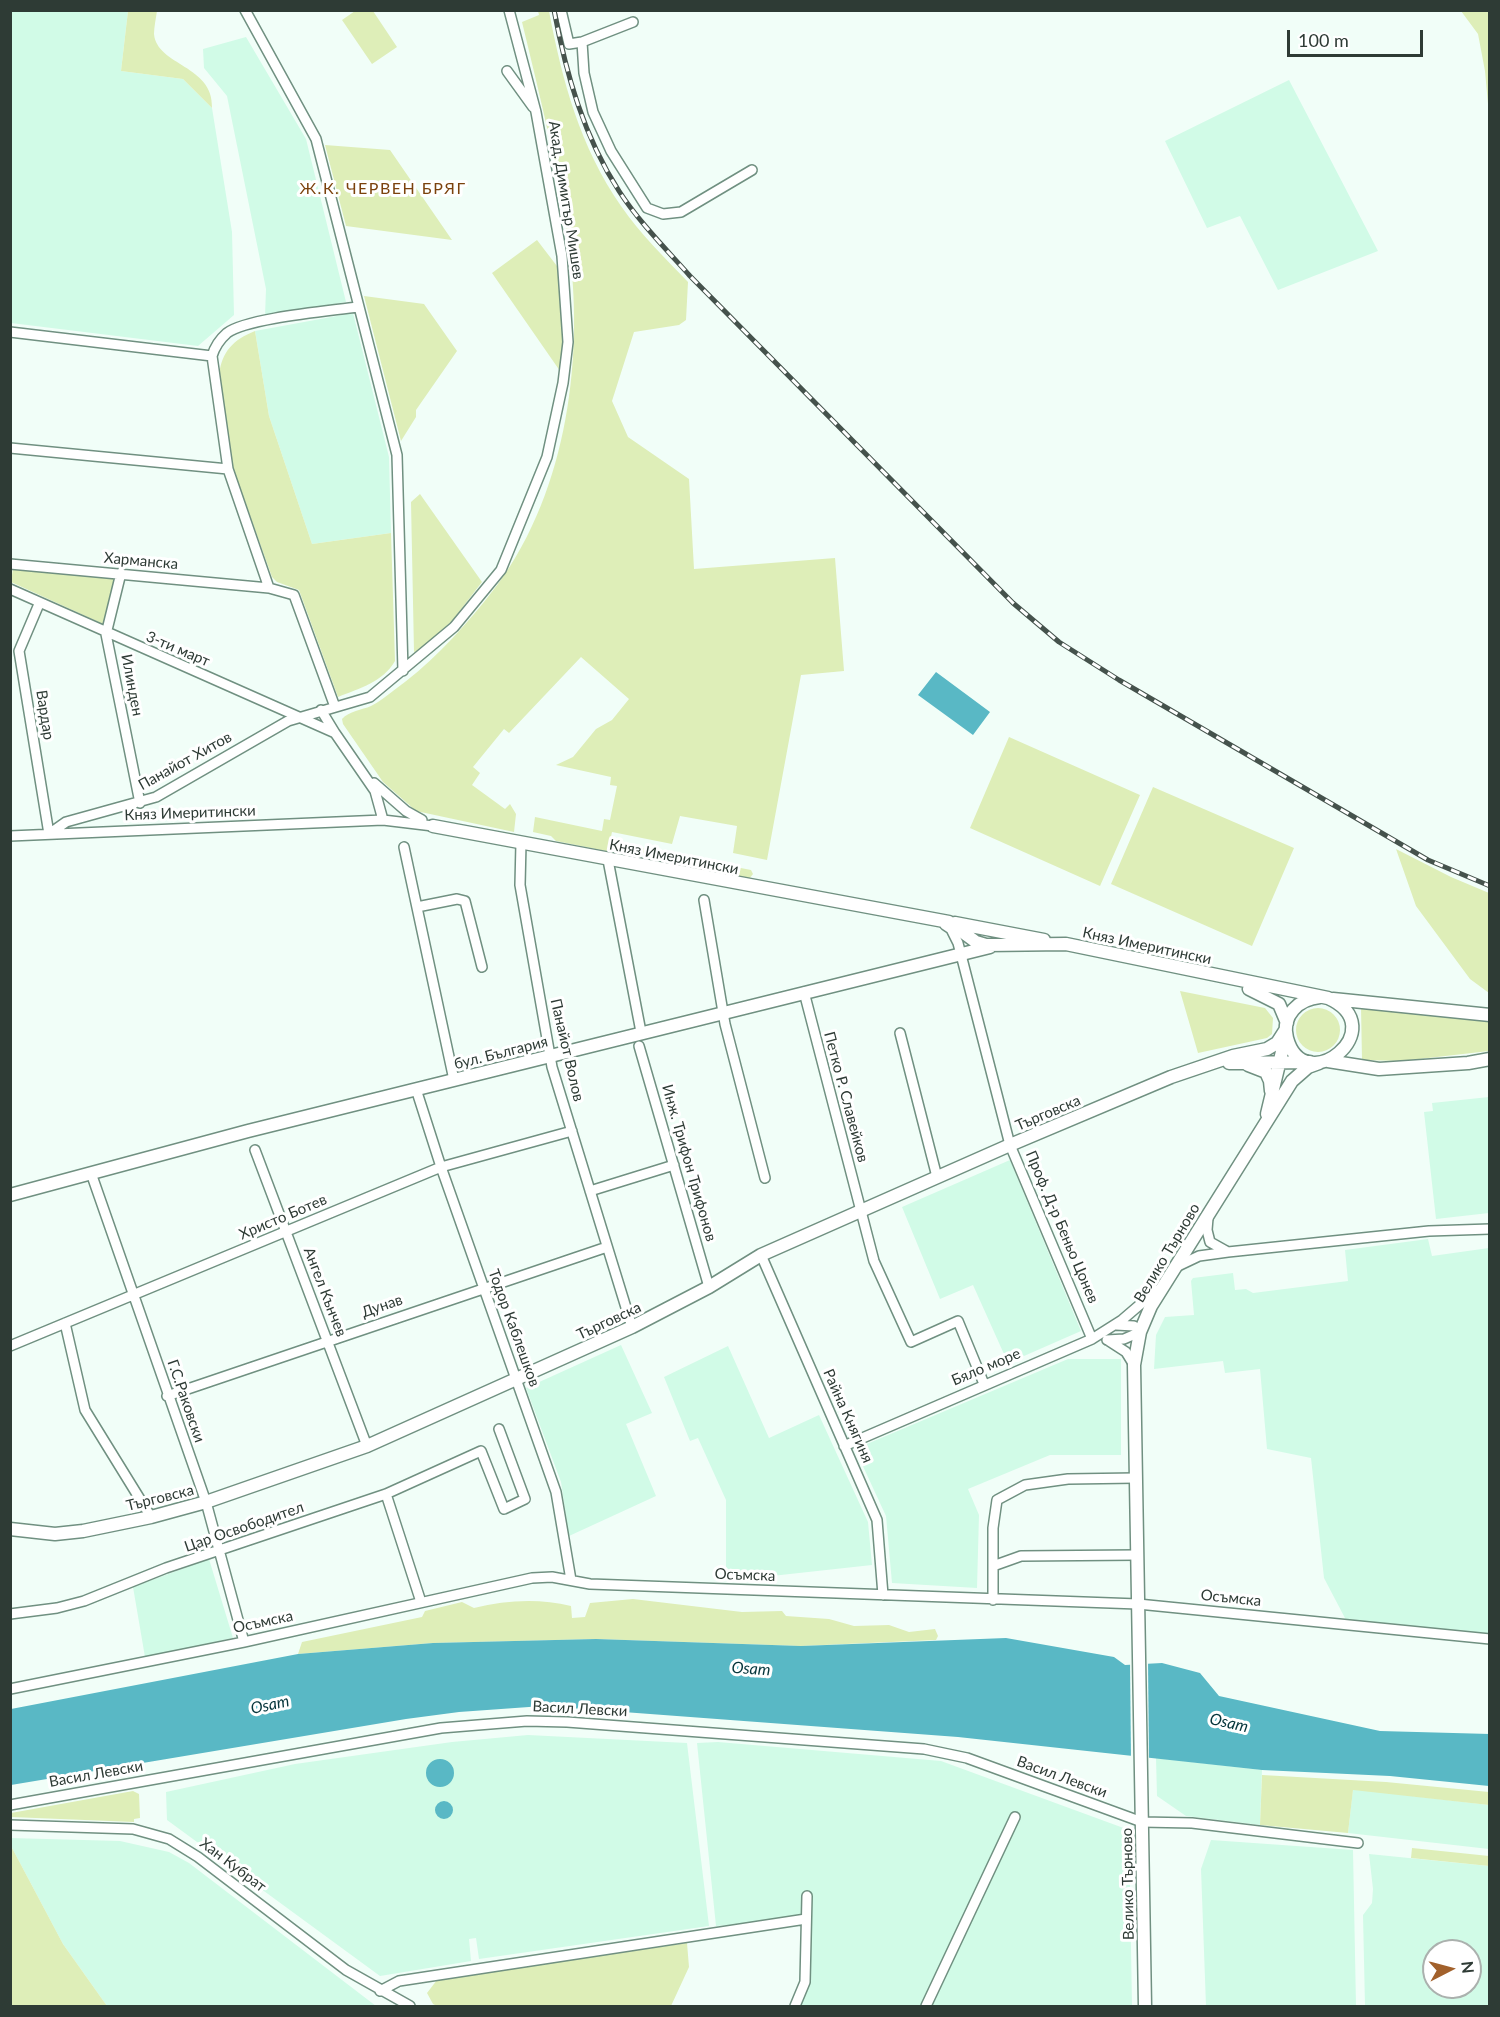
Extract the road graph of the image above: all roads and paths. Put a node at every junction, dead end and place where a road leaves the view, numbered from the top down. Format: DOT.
graph roads {
  1 [pos="245,10"];
  2 [pos="509,10"];
  3 [pos="561,10"];
  4 [pos="633,22"];
  5 [pos="582,42"];
  6 [pos="507,71"];
  7 [pos="536,112"];
  8 [pos="752,170"];
  9 [pos="357,307"];
  10 [pos="10,332"];
  11 [pos="212,356"];
  12 [pos="10,448"];
  13 [pos="228,469"];
  14 [pos="10,564"];
  15 [pos="121,573"];
  16 [pos="269,588"];
  17 [pos="10,589"];
  18 [pos="39,604"];
  19 [pos="106,634"];
  20 [pos="15,651"];
  21 [pos="403,672"];
  22 [pos="335,707"];
  23 [pos="321,710"];
  24 [pos="298,717"];
  25 [pos="335,733"];
  26 [pos="368,778"];
  27 [pos="140,803"];
  28 [pos="383,820"];
  29 [pos="433,826"];
  30 [pos="49,834"];
  31 [pos="10,836"];
  32 [pos="521,843"];
  33 [pos="404,848"];
  34 [pos="608,860"];
  35 [pos="704,900"];
  36 [pos="417,907"];
  37 [pos="930,919"];
  38 [pos="949,922"];
  39 [pos="1066,944"];
  40 [pos="1000,946"];
  41 [pos="961,952"];
  42 [pos="482,967"];
  43 [pos="1211,976"];
  44 [pos="804,992"];
  45 [pos="1324,998"];
  46 [pos="722,1012"];
  47 [pos="1490,1015"];
  48 [pos="1286,1029"];
  49 [pos="641,1032"];
  50 [pos="900,1033"];
  51 [pos="639,1046"];
  52 [pos="550,1056"];
  53 [pos="1490,1059"];
  54 [pos="1238,1062"];
  55 [pos="1280,1062"];
  56 [pos="1320,1062"];
  57 [pos="1198,1067"];
  58 [pos="454,1080"];
  59 [pos="416,1089"];
  60 [pos="1271,1098"];
  61 [pos="1264,1124"];
  62 [pos="572,1131"];
  63 [pos="1010,1145"];
  64 [pos="255,1149"];
  65 [pos="674,1165"];
  66 [pos="441,1167"];
  67 [pos="91,1173"];
  68 [pos="937,1177"];
  69 [pos="765,1178"];
  70 [pos="590,1191"];
  71 [pos="10,1195"];
  72 [pos="861,1211"];
  73 [pos="1208,1215"];
  74 [pos="1490,1229"];
  75 [pos="285,1232"];
  76 [pos="1190,1244"];
  77 [pos="607,1247"];
  78 [pos="1223,1251"];
  79 [pos="761,1255"];
  80 [pos="1207,1255"];
  81 [pos="1174,1269"];
  82 [pos="1165,1283"];
  83 [pos="710,1287"];
  84 [pos="483,1288"];
  85 [pos="134,1296"];
  86 [pos="65,1323"];
  87 [pos="1113,1326"];
  88 [pos="632,1327"];
  89 [pos="1140,1332"];
  90 [pos="1092,1339"];
  91 [pos="1107,1340"];
  92 [pos="327,1341"];
  93 [pos="10,1346"];
  94 [pos="1134,1365"];
  95 [pos="516,1380"];
  96 [pos="984,1384"];
  97 [pos="167,1396"];
  98 [pos="499,1429"];
  99 [pos="367,1446"];
  100 [pos="844,1446"];
  101 [pos="1136,1478"];
  102 [pos="386,1494"];
  103 [pos="206,1502"];
  104 [pos="151,1517"];
  105 [pos="10,1529"];
  106 [pos="220,1551"];
  107 [pos="1137,1555"];
  108 [pos="993,1566"];
  109 [pos="571,1580"];
  110 [pos="883,1595"];
  111 [pos="993,1600"];
  112 [pos="421,1602"];
  113 [pos="1138,1604"];
  114 [pos="10,1614"];
  115 [pos="1490,1639"];
  116 [pos="244,1642"];
  117 [pos="10,1689"];
  118 [pos="10,1805"];
  119 [pos="1015,1817"];
  120 [pos="1142,1822"];
  121 [pos="10,1824"];
  122 [pos="1358,1843"];
  123 [pos="807,1896"];
  124 [pos="806,1920"];
  125 [pos="380,1990"];
  126 [pos="410,2007"];
  127 [pos="795,2007"];
  128 [pos="926,2007"];
  129 [pos="1145,2007"];
  1 -- 9 [label="street"];
  2 -- 7 [label="street, Акад. Димитър Мишев"];
  3 -- 5 [label="street"];
  4 -- 5 [label="street"];
  5 -- 8 [label="street"];
  6 -- 7 [label="street"];
  7 -- 21 [label="street, Акад. Димитър Мишев"];
  9 -- 11 [label="street"];
  9 -- 21 [label="street"];
  10 -- 11 [label="street"];
  11 -- 13 [label="street"];
  12 -- 13 [label="street"];
  13 -- 16 [label="street"];
  14 -- 15 [label="street, Харманска"];
  15 -- 16 [label="street, Харманска"];
  15 -- 19 [label="street, Илинден"];
  16 -- 22 [label="street"];
  17 -- 18 [label="street, 3-ти март"];
  18 -- 19 [label="street, 3-ти март"];
  18 -- 20 [label="street, Вардар"];
  19 -- 24 [label="street, 3-ти март"];
  19 -- 27 [label="street, Илинден"];
  20 -- 30 [label="street, Вардар"];
  21 -- 22 [label="street, Акад. Димитър Мишев"];
  22 -- 23 [label="street, Акад. Димитър Мишев"];
  23 -- 24 [label="street, Акад. Димитър Мишев"];
  23 -- 25 [label="street"];
  24 -- 25 [label="street, 3-ти март"];
  24 -- 27 [label="street, Панайот Хитов"];
  25 -- 26 [label="street"];
  26 -- 28 [label="street"];
  26 -- 29 [label="street"];
  27 -- 30 [label="street, Панайот Хитов"];
  28 -- 29 [label="street, Княз Имеритински"];
  28 -- 30 [label="street, Княз Имеритински"];
  29 -- 32 [label="street, Княз Имеритински"];
  30 -- 31 [label="street, Княз Имеритински"];
  32 -- 34 [label="street, Княз Имеритински"];
  32 -- 52 [label="street, Панайот Волов"];
  33 -- 36 [label="street"];
  34 -- 37 [label="street, Княз Имеритински"];
  34 -- 49 [label="street"];
  35 -- 46 [label="street"];
  36 -- 42 [label="street"];
  36 -- 58 [label="street"];
  37 -- 38 [label="street, Княз Имеритински"];
  37 -- 41 [label="street, Проф. Д-р Беньо Цонев"];
  38 -- 39 [label="street"];
  38 -- 40 [label="street, Княз Имеритински"];
  39 -- 40 [label="street, Княз Имеритински"];
  39 -- 43 [label="street, Княз Имеритински"];
  40 -- 41 [label="street, бул. България"];
  41 -- 44 [label="street, бул. България"];
  41 -- 63 [label="street, Проф. Д-р Беньо Цонев"];
  43 -- 45 [label="street, Княз Имеритински"];
  43 -- 48 [label="street"];
  44 -- 46 [label="street, бул. България"];
  44 -- 72 [label="street, Петко Р. Славейков"];
  45 -- 47 [label="street, Княз Имеритински"];
  45 -- 48 [label="street"];
  45 -- 56 [label="street, Велико Търново"];
  46 -- 49 [label="street, бул. България"];
  46 -- 69 [label="street"];
  48 -- 55 [label="street"];
  48 -- 56 [label="street"];
  48 -- 57 [label="street"];
  49 -- 52 [label="street, бул. България"];
  50 -- 68 [label="street"];
  51 -- 65 [label="street, Инж. Трифон Трифонов"];
  52 -- 58 [label="street, бул. България"];
  52 -- 62 [label="street, Панайот Волов"];
  53 -- 56 [label="street"];
  54 -- 55 [label="street"];
  54 -- 57 [label="street"];
  54 -- 60 [label="street"];
  55 -- 56 [label="street"];
  55 -- 60 [label="street"];
  56 -- 61 [label="street, Велико Търново"];
  57 -- 63 [label="street, Търговска"];
  58 -- 59 [label="street, бул. България"];
  59 -- 66 [label="street, Тодор Каблешков"];
  59 -- 67 [label="street, бул. България"];
  60 -- 61 [label="street"];
  61 -- 73 [label="street, Велико Търново"];
  62 -- 66 [label="street, Христо Ботев"];
  62 -- 70 [label="street, Панайот Волов"];
  63 -- 68 [label="street, Търговска"];
  63 -- 90 [label="street, Проф. Д-р Беньо Цонев"];
  64 -- 75 [label="street, Ангел Кънчев"];
  65 -- 70 [label="street"];
  65 -- 83 [label="street, Инж. Трифон Трифонов"];
  66 -- 75 [label="street, Христо Ботев"];
  66 -- 84 [label="street, Тодор Каблешков"];
  67 -- 71 [label="street, бул. България"];
  67 -- 85 [label="street, Г.С.Раковски"];
  68 -- 72 [label="street, Търговска"];
  70 -- 77 [label="street, Панайот Волов"];
  72 -- 79 [label="street, Търговска"];
  72 -- 96 [label="street, Петко Р. Славейков"];
  73 -- 76 [label="street, Велико Търново"];
  73 -- 78 [label="street"];
  74 -- 78 [label="street"];
  75 -- 85 [label="street, Христо Ботев"];
  75 -- 92 [label="street, Ангел Кънчев"];
  76 -- 78 [label="street"];
  76 -- 80 [label="street"];
  76 -- 81 [label="street, Велико Търново"];
  77 -- 84 [label="street, Дунав"];
  77 -- 88 [label="street, Панайот Волов"];
  78 -- 80 [label="street"];
  79 -- 83 [label="street, Търговска"];
  79 -- 100 [label="street, Райна Княгиня"];
  80 -- 81 [label="street"];
  81 -- 82 [label="street, Велико Търново"];
  82 -- 87 [label="street"];
  82 -- 89 [label="street, Велико Търново"];
  83 -- 88 [label="street, Търговска"];
  84 -- 92 [label="street, Дунав"];
  84 -- 95 [label="street, Тодор Каблешков"];
  85 -- 86 [label="street, Христо Ботев"];
  85 -- 97 [label="street, Г.С.Раковски"];
  86 -- 93 [label="street, Христо Ботев"];
  86 -- 104 [label="street"];
  87 -- 89 [label="street"];
  87 -- 90 [label="street"];
  88 -- 95 [label="street, Търговска"];
  89 -- 91 [label="street, Бяло море"];
  89 -- 94 [label="street, Велико Търново"];
  90 -- 91 [label="street, Бяло море"];
  90 -- 96 [label="street, Бяло море"];
  91 -- 94 [label="street"];
  92 -- 97 [label="street, Дунав"];
  92 -- 99 [label="street, Ангел Кънчев"];
  94 -- 101 [label="street, Велико Търново"];
  95 -- 99 [label="street, Търговска"];
  95 -- 109 [label="street, Тодор Каблешков"];
  96 -- 100 [label="street, Бяло море"];
  97 -- 103 [label="street, Г.С.Раковски"];
  98 -- 102 [label="street, Цар Освободител"];
  99 -- 103 [label="street, Търговска"];
  100 -- 110 [label="street, Райна Княгиня"];
  101 -- 107 [label="street, Велико Търново"];
  101 -- 108 [label="street"];
  102 -- 106 [label="street, Цар Освободител"];
  102 -- 112 [label="street"];
  103 -- 104 [label="street, Търговска"];
  103 -- 106 [label="street, Г.С.Раковски"];
  104 -- 105 [label="street, Търговска"];
  106 -- 114 [label="street, Цар Освободител"];
  106 -- 116 [label="street, Г.С.Раковски"];
  107 -- 108 [label="street"];
  107 -- 113 [label="street, Велико Търново"];
  108 -- 111 [label="street"];
  109 -- 110 [label="street, Осъмска"];
  109 -- 112 [label="street, Осъмска"];
  110 -- 111 [label="street, Осъмска"];
  111 -- 113 [label="street, Осъмска"];
  112 -- 116 [label="street, Осъмска"];
  113 -- 115 [label="street, Осъмска"];
  113 -- 120 [label="street, Велико Търново"];
  116 -- 117 [label="street, Осъмска"];
  118 -- 120 [label="street, Васил Левски"];
  119 -- 128 [label="street"];
  120 -- 122 [label="street, Васил Левски"];
  120 -- 129 [label="street, Велико Търново"];
  121 -- 125 [label="street, Хан Кубрат"];
  123 -- 124 [label="street"];
  124 -- 125 [label="street"];
  124 -- 127 [label="street"];
  125 -- 126 [label="street, Хан Кубрат"];
}
